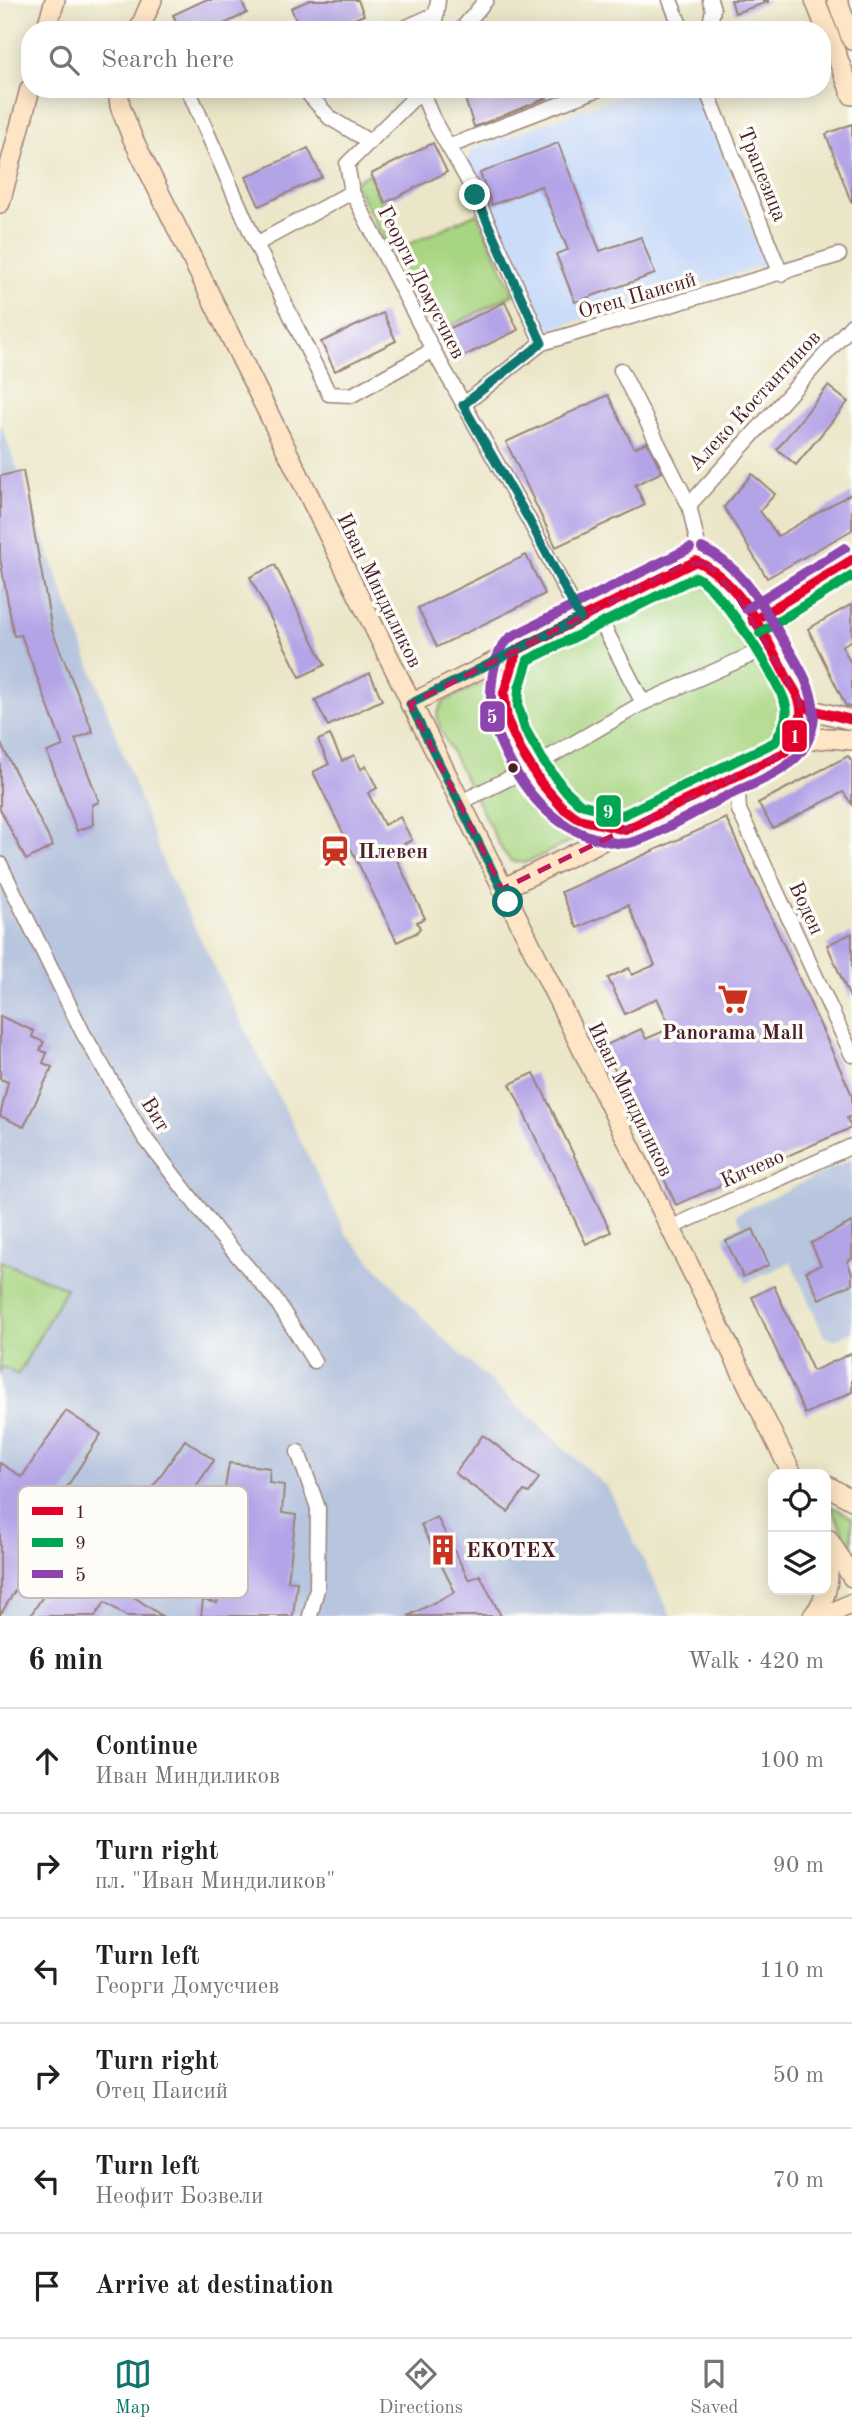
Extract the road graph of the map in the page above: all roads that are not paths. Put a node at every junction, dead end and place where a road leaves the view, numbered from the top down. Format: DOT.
graph roads {
  1 [pos="55,0"];
  2 [pos="152,0"];
  3 [pos="486,0"];
  4 [pos="670,0"];
  5 [pos="710,0"];
  6 [pos="815,0"];
  7 [pos="837,0"];
  8 [pos="437,7"];
  9 [pos="49,21"];
  10 [pos="143,21"];
  11 [pos="414,21"];
  12 [pos="468,21"];
  13 [pos="678,21"];
  14 [pos="711,21"];
  15 [pos="823,21"];
  16 [pos="852,40"];
  17 [pos="831,41"];
  18 [pos="852,95"];
  19 [pos="28,98"];
  20 [pos="119,98"];
  21 [pos="192,98"];
  22 [pos="312,98"];
  23 [pos="414,98"];
  24 [pos="425,98"];
  25 [pos="575,98"];
  26 [pos="710,98"];
  27 [pos="370,142"];
  28 [pos="450,146"];
  29 [pos="352,192"];
  30 [pos="0,203"];
  31 [pos="257,244"];
  32 [pos="839,255"];
  33 [pos="781,274"];
  34 [pos="852,325"];
  35 [pos="542,343"];
  36 [pos="433,349"];
  37 [pos="621,370"];
  38 [pos="463,405"];
  39 [pos="689,505"];
  40 [pos="852,560"];
  41 [pos="696,561"];
  42 [pos="588,614"];
  43 [pos="753,621"];
  44 [pos="769,647"];
  45 [pos="800,702"];
  46 [pos="643,703"];
  47 [pos="410,704"];
  48 [pos="852,720"];
  49 [pos="852,740"];
  50 [pos="792,743"];
  51 [pos="737,777"];
  52 [pos="459,803"];
  53 [pos="0,864"];
  54 [pos="502,889"];
  55 [pos="852,1055"];
  56 [pos="852,1146"];
  57 [pos="670,1228"];
  58 [pos="314,1362"];
  59 [pos="298,1452"];
  60 [pos="788,1467"];
  61 [pos="831,1488"];
  62 [pos="852,1500"];
  63 [pos="831,1543"];
  64 [pos="852,1577"];
  65 [pos="825,1595"];
  66 [pos="852,1603"];
  67 [pos="310,1616"];
  68 [pos="813,1616"];
  69 [pos="826,1616"];
  1 -- 9 [label="street"];
  2 -- 10 [label="street"];
  3 -- 12 [label="street"];
  4 -- 13 [label="street"];
  5 -- 14 [label="street"];
  6 -- 15 [label="street"];
  7 -- 16 [label="street"];
  8 -- 11 [label="street"];
  17 -- 18 [label="street"];
  19 -- 30 [label="street"];
  20 -- 47 [label="street, Иван Миндиликов"];
  21 -- 31 [label="street"];
  22 -- 27 [label="street"];
  23 -- 27 [label="street, Георги Домусчиев"];
  24 -- 28 [label="street"];
  25 -- 28 [label="street"];
  26 -- 33 [label="street, Трапезица"];
  27 -- 29 [label="street, Георги Домусчиев"];
  28 -- 35 [label="street"];
  29 -- 31 [label="street"];
  29 -- 36 [label="street, Георги Домусчиев"];
  31 -- 36 [label="street"];
  32 -- 33 [label="street, Отец Паисий"];
  33 -- 35 [label="street, Отец Паисий"];
  34 -- 39 [label="street, Алеко Костантинов"];
  35 -- 38 [label="street, Отец Паисий"];
  36 -- 38 [label="street, Георги Домусчиев"];
  37 -- 39 [label="street"];
  38 -- 42 [label="street, Георги Домусчиев"];
  39 -- 41 [label="street"];
  40 -- 43 [label="street"];
  41 -- 42 [label="street"];
  41 -- 43 [label="street"];
  42 -- 46 [label="street, Георги Домусчиев"];
  42 -- 47 [label="street"];
  43 -- 44 [label="street"];
  44 -- 45 [label="street"];
  44 -- 46 [label="street"];
  45 -- 48 [label="street"];
  45 -- 50 [label="street"];
  46 -- 52 [label="street"];
  47 -- 52 [label="street, Иван Миндиликов"];
  49 -- 50 [label="street"];
  50 -- 51 [label="street"];
  51 -- 54 [label="street"];
  51 -- 55 [label="street, Воден"];
  52 -- 54 [label="street, Иван Миндиликов"];
  53 -- 58 [label="street, Вит"];
  54 -- 57 [label="street, Иван Миндиликов"];
  56 -- 57 [label="street, Кичево"];
  57 -- 60 [label="street, Иван Миндиликов"];
  59 -- 67 [label="street"];
  61 -- 62 [label="street"];
  63 -- 64 [label="street"];
  65 -- 68 [label="street"];
  66 -- 69 [label="street"];
}
